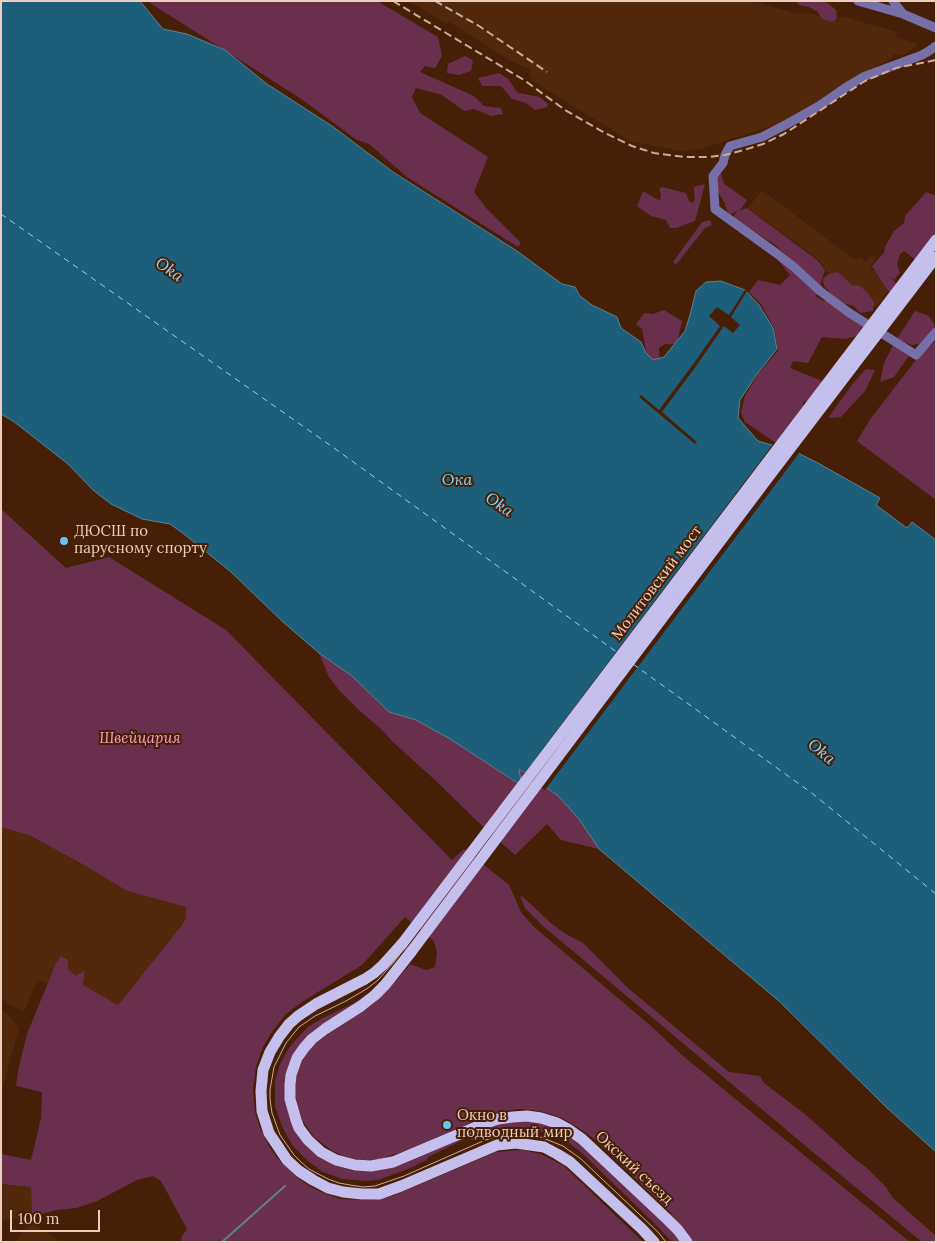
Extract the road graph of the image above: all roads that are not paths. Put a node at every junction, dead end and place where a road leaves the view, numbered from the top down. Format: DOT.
graph roads {
  1 [pos="858,1"];
  2 [pos="893,2"];
  3 [pos="903,14"];
  4 [pos="936,28"];
  5 [pos="936,46"];
  6 [pos="936,240"];
  7 [pos="936,257"];
  8 [pos="936,332"];
  9 [pos="412,952"];
  10 [pos="654,1242"];
  11 [pos="687,1242"];
  1 -- 3 [label="street"];
  2 -- 3 [label="street"];
  3 -- 4 [label="street"];
  5 -- 8 [label="street"];
  6 -- 10 [label="main road, Молитовский мост, bridge"];
  7 -- 9 [label="main road, Молитовский мост, bridge"];
  9 -- 11 [label="main road, Окский съезд"];
}
